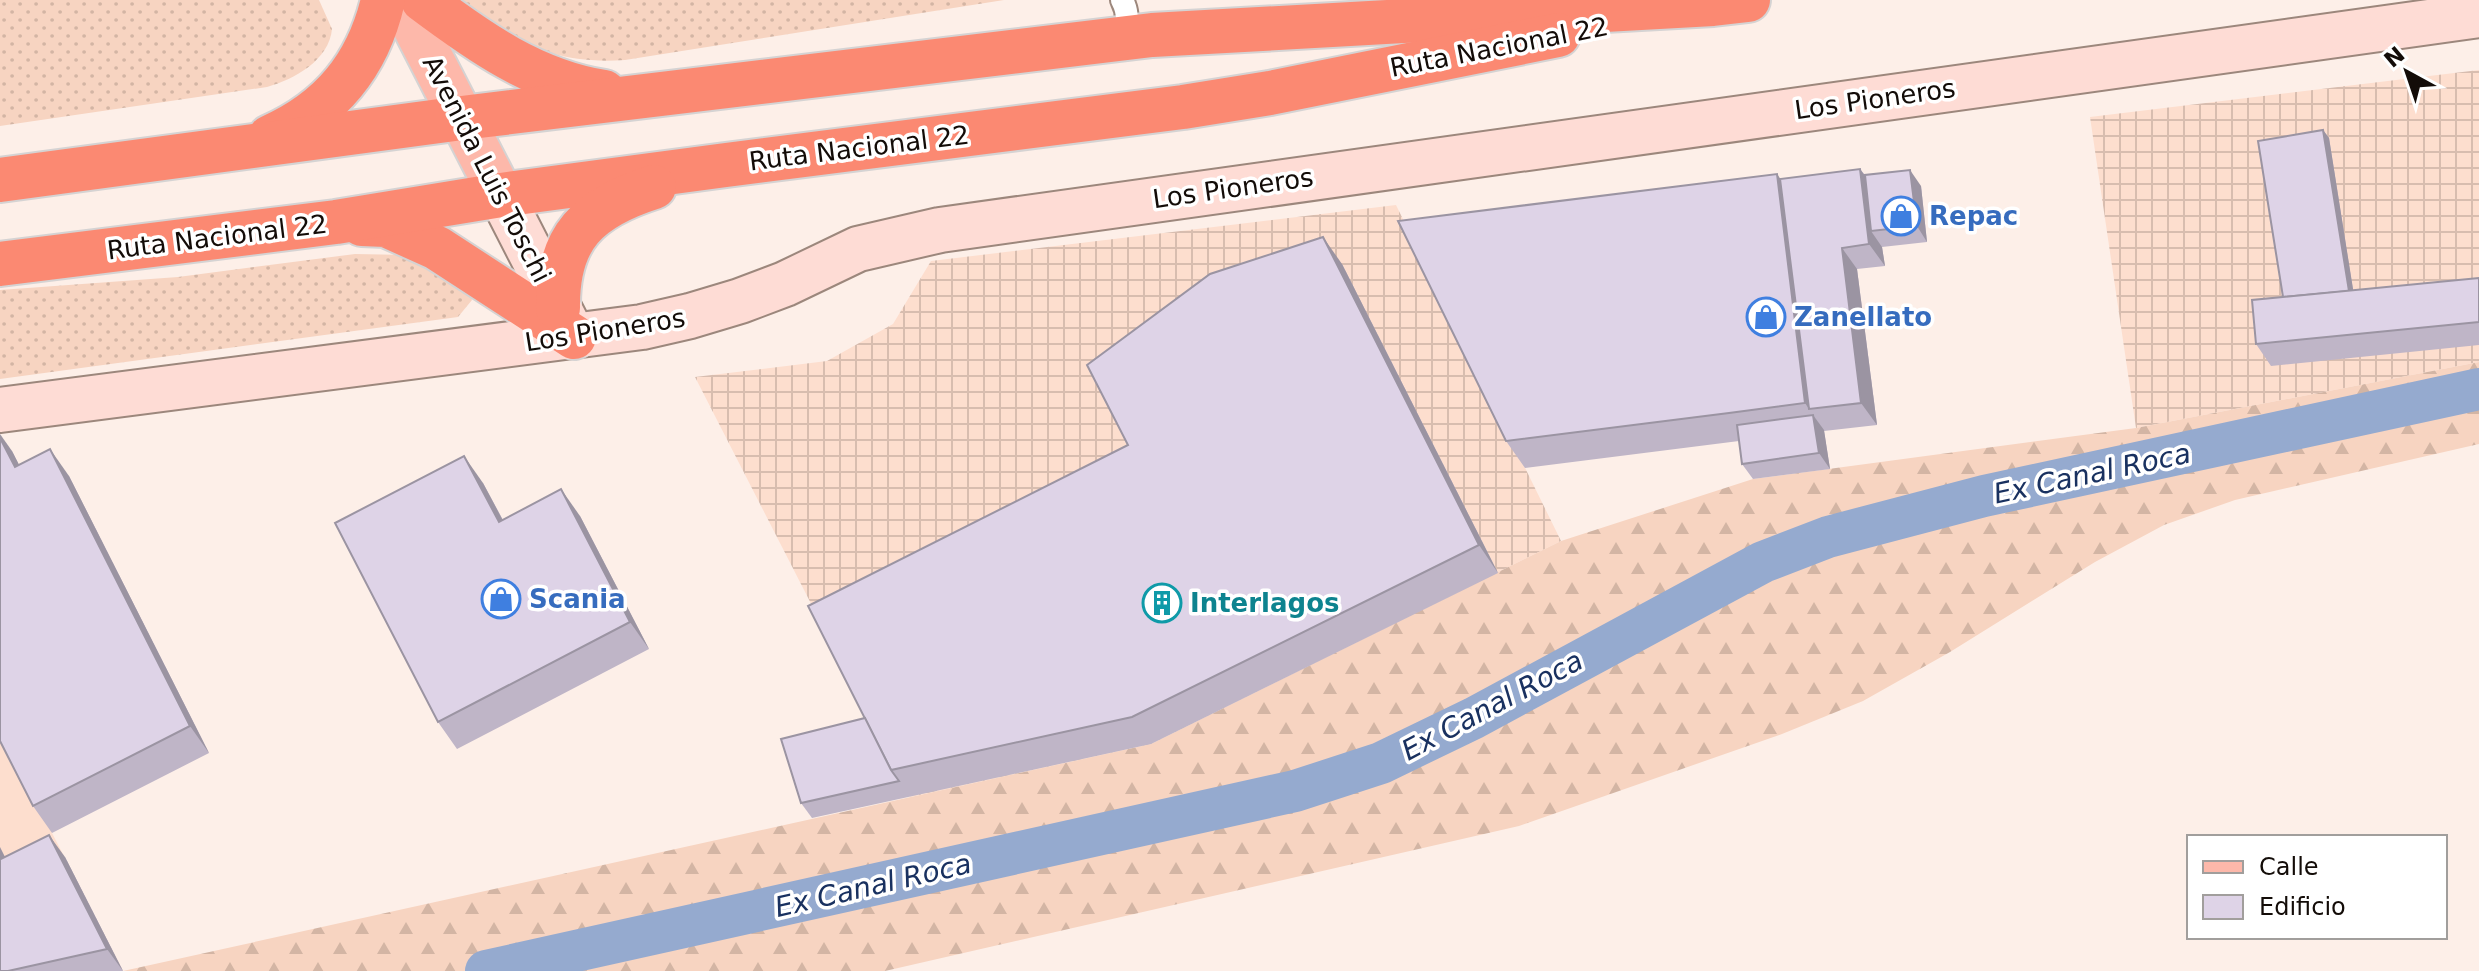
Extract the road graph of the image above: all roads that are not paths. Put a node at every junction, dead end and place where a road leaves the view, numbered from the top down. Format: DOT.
graph roads {
  1 [pos="383,0"];
  2 [pos="401,0"];
  3 [pos="423,0"];
  4 [pos="1730,2"];
  5 [pos="2479,15"];
  6 [pos="1122,20"];
  7 [pos="638,98"];
  8 [pos="462,118"];
  9 [pos="254,145"];
  10 [pos="726,165"];
  11 [pos="0,180"];
  12 [pos="501,195"];
  13 [pos="336,222"];
  14 [pos="0,264"];
  15 [pos="566,322"];
  16 [pos="0,410"];
  1 -- 9 [label="highway"];
  2 -- 8 [label="main road, Avenida Luis Toschi"];
  3 -- 7 [label="highway"];
  4 -- 6 [label="highway, Ruta Nacional 22"];
  4 -- 10 [label="highway, Ruta Nacional 22"];
  5 -- 15 [label="street, Los Pioneros"];
  6 -- 7 [label="highway, Ruta Nacional 22"];
  7 -- 8 [label="highway, Ruta Nacional 22"];
  8 -- 9 [label="highway, Ruta Nacional 22"];
  8 -- 12 [label="main road, Avenida Luis Toschi"];
  9 -- 11 [label="highway, Ruta Nacional 22"];
  10 -- 12 [label="highway, Ruta Nacional 22"];
  10 -- 15 [label="highway"];
  12 -- 13 [label="highway, Ruta Nacional 22"];
  12 -- 15 [label="street, Avenida Luis Toschi"];
  13 -- 14 [label="highway, Ruta Nacional 22"];
  13 -- 15 [label="highway"];
  15 -- 16 [label="street, Los Pioneros"];
}
